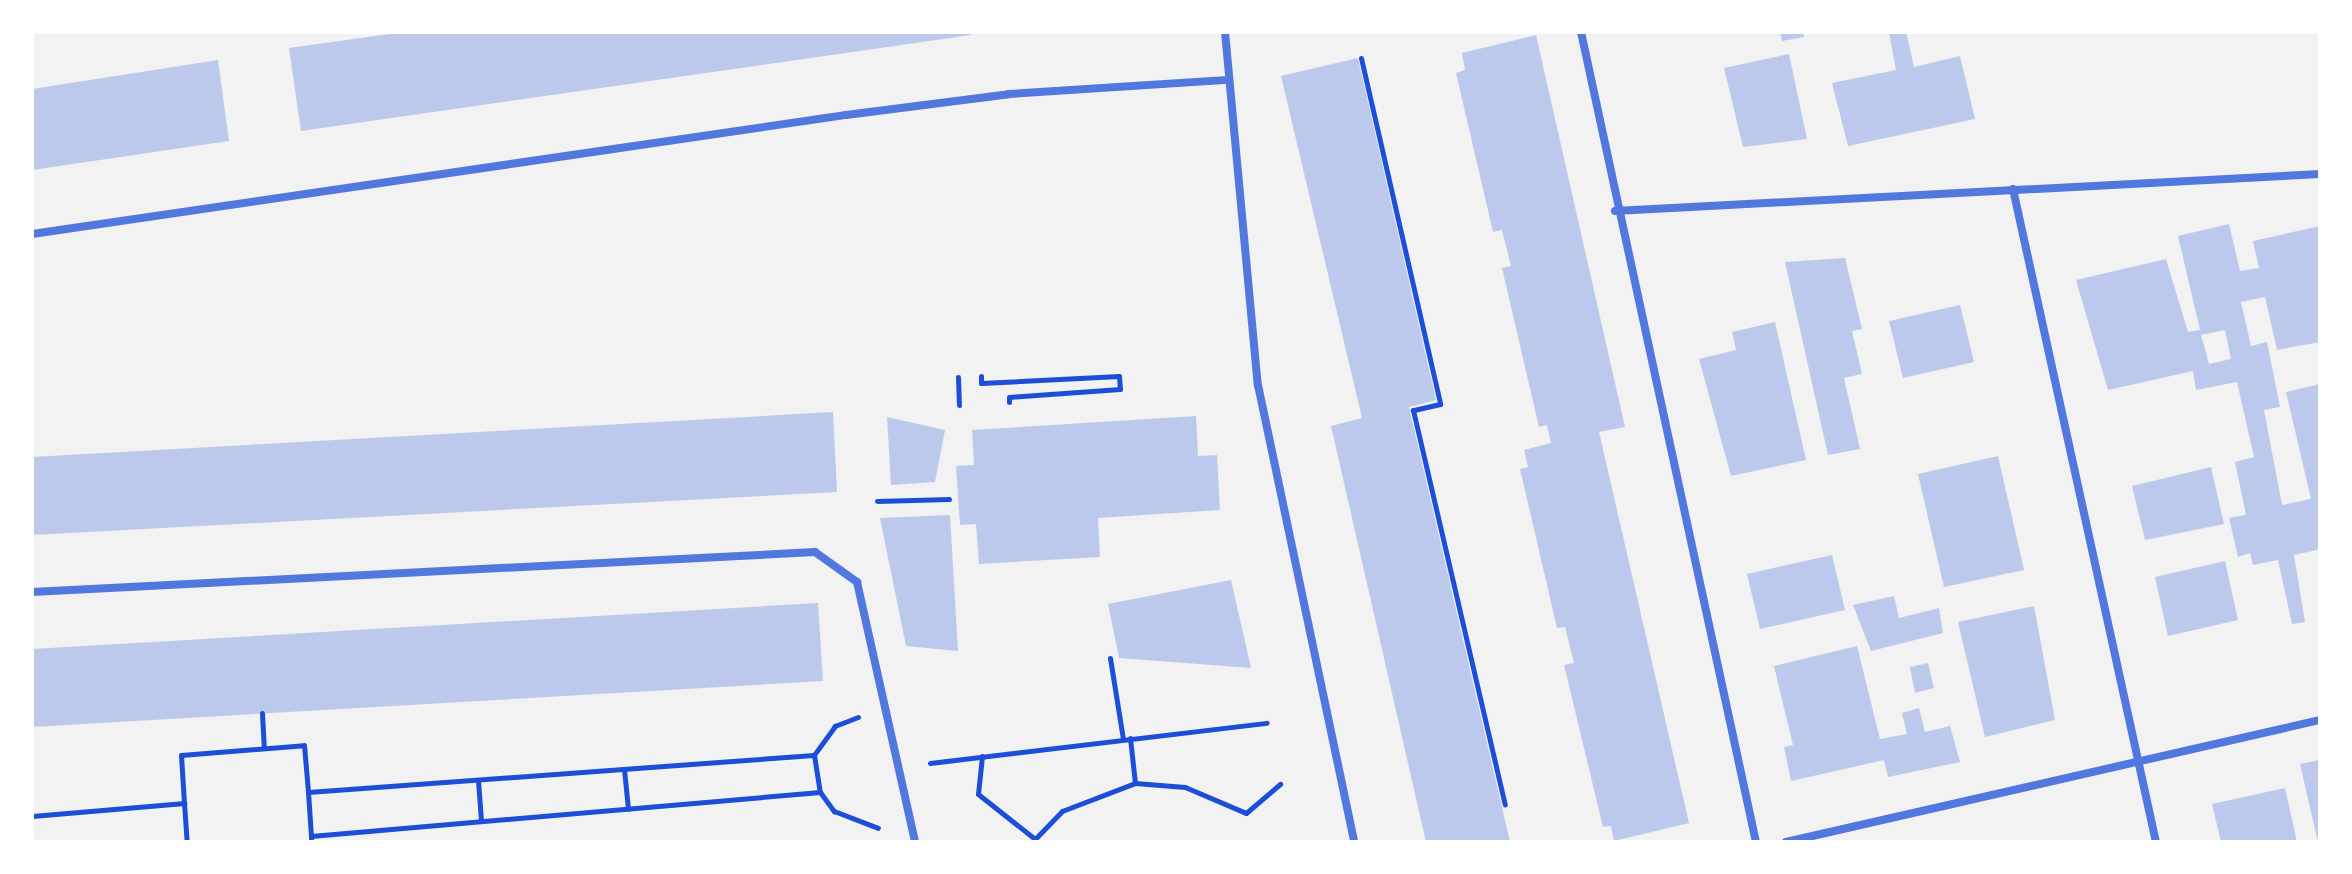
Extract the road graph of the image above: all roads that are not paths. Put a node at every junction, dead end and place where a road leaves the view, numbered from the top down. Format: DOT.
graph roads {
  1 [pos="1225,32"];
  2 [pos="1581,32"];
  3 [pos="1228,80"];
  4 [pos="2320,174"];
  5 [pos="2013,189"];
  6 [pos="1615,211"];
  7 [pos="32,234"];
  8 [pos="32,592"];
  9 [pos="2320,720"];
  10 [pos="2138,761"];
  11 [pos="915,842"];
  12 [pos="1354,842"];
  13 [pos="1756,842"];
  14 [pos="1786,842"];
  15 [pos="2156,842"];
  1 -- 3 [label="street"];
  2 -- 6 [label="street"];
  3 -- 7 [label="street"];
  3 -- 12 [label="street"];
  4 -- 5 [label="street"];
  5 -- 6 [label="street"];
  5 -- 10 [label="street"];
  6 -- 13 [label="street"];
  8 -- 11 [label="street"];
  9 -- 10 [label="street"];
  10 -- 14 [label="street"];
  10 -- 15 [label="street"];
}
